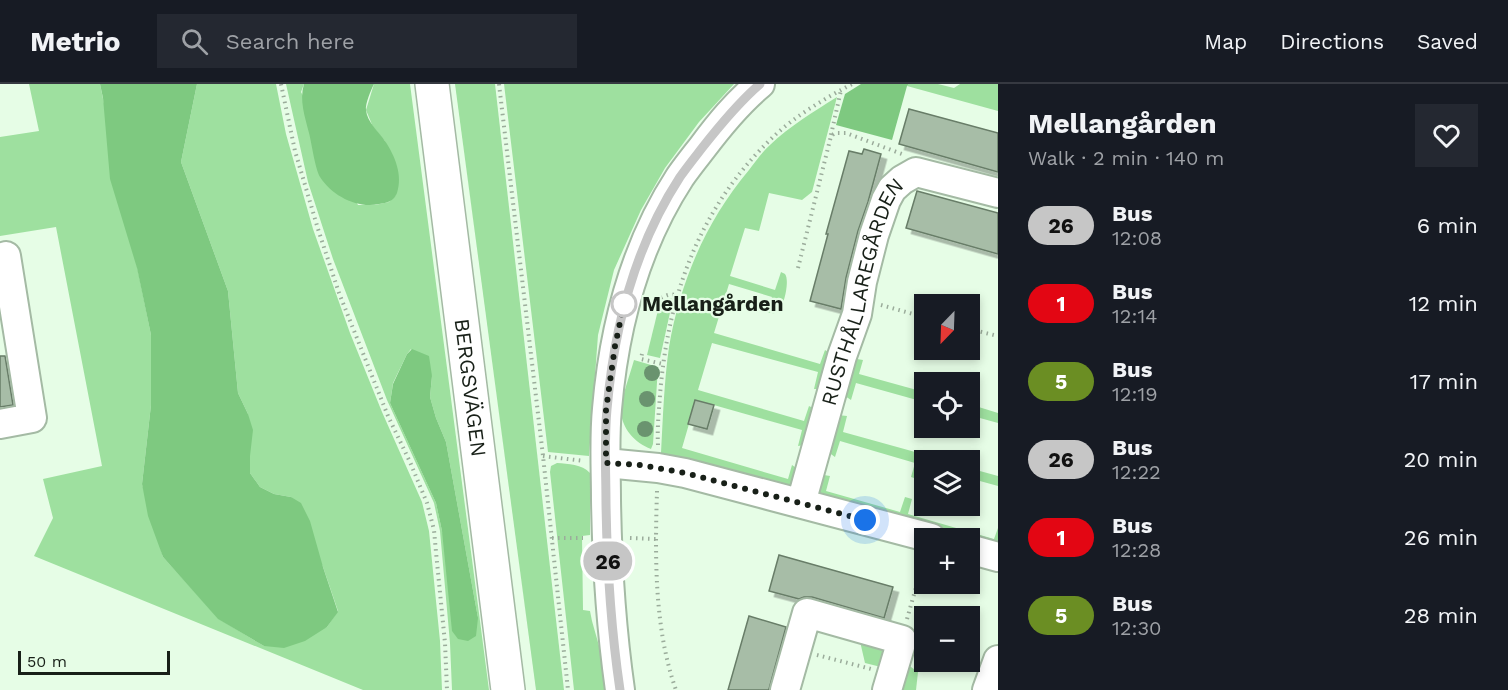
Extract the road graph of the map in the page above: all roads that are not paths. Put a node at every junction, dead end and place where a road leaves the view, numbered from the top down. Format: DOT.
graph roads {
  1 [pos="432,84"];
  2 [pos="760,84"];
  3 [pos="998,193"];
  4 [pos="6,256"];
  5 [pos="0,424"];
  6 [pos="606,463"];
  7 [pos="801,503"];
  8 [pos="914,533"];
  9 [pos="980,552"];
  10 [pos="998,557"];
  11 [pos="998,660"];
  12 [pos="890,682"];
  13 [pos="508,690"];
  14 [pos="620,690"];
  15 [pos="785,690"];
  16 [pos="987,690"];
  1 -- 13 [label="main road, BERGSVÄGEN"];
  2 -- 6 [label="street"];
  3 -- 7 [label="street, RUSTHÅLLAREGÅRDEN"];
  4 -- 5 [label="street"];
  6 -- 7 [label="street"];
  6 -- 14 [label="street"];
  7 -- 8 [label="street"];
  9 -- 10 [label="street"];
  11 -- 16 [label="street"];
  12 -- 15 [label="street"];
}
